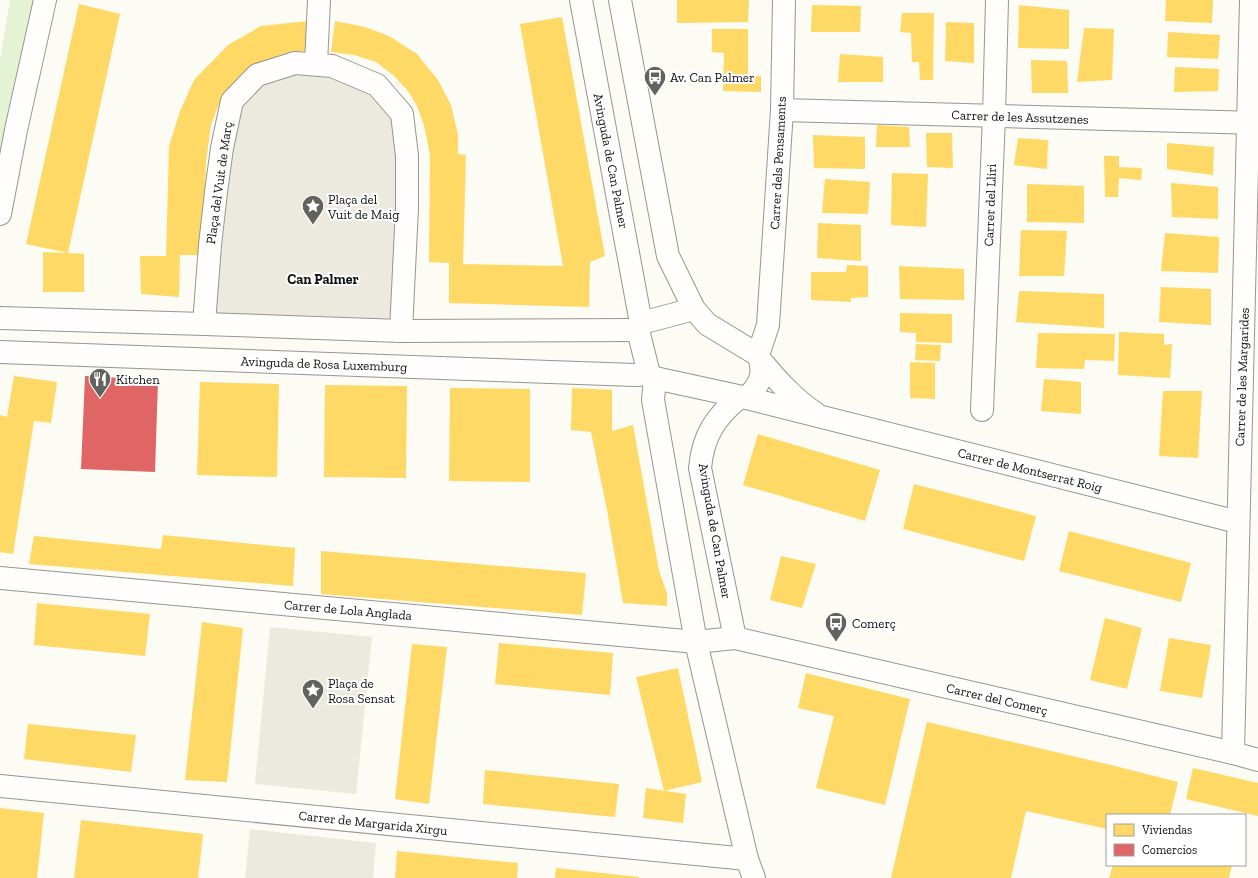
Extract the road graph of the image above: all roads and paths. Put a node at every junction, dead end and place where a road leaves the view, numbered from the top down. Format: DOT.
graph roads {
  1 [pos="46,0"];
  2 [pos="319,0"];
  3 [pos="581,0"];
  4 [pos="620,0"];
  5 [pos="784,0"];
  6 [pos="997,0"];
  7 [pos="1251,0"];
  8 [pos="316,64"];
  9 [pos="782,110"];
  10 [pos="994,116"];
  11 [pos="1253,123"];
  12 [pos="0,214"];
  13 [pos="694,310"];
  14 [pos="0,318"];
  15 [pos="204,324"];
  16 [pos="768,325"];
  17 [pos="639,326"];
  18 [pos="401,331"];
  19 [pos="0,352"];
  20 [pos="760,358"];
  21 [pos="646,376"];
  22 [pos="777,380"];
  23 [pos="744,398"];
  24 [pos="982,410"];
  25 [pos="823,418"];
  26 [pos="1238,522"];
  27 [pos="0,578"];
  28 [pos="735,638"];
  29 [pos="696,642"];
  30 [pos="1233,753"];
  31 [pos="1258,760"];
  32 [pos="0,786"];
  33 [pos="750,869"];
  1 -- 12 [label="street"];
  2 -- 8 [label="street"];
  3 -- 17 [label="street, Avinguda de Can Palmer"];
  4 -- 13 [label="street"];
  5 -- 9 [label="street, Carrer dels Pensaments"];
  6 -- 10 [label="street, Carrer del Lliri"];
  7 -- 11 [label="street, Carrer de les Margarides"];
  8 -- 15 [label="street, Plaça del Vuit de Març"];
  8 -- 18 [label="street, Plaça del Vuit de Març"];
  9 -- 10 [label="street, Carrer de les Assutzenes"];
  9 -- 16 [label="street, Carrer dels Pensaments"];
  10 -- 11 [label="street, Carrer de les Assutzenes"];
  10 -- 24 [label="street, Carrer del Lliri"];
  11 -- 26 [label="street, Carrer de les Margarides"];
  13 -- 17 [label="street"];
  13 -- 20 [label="street, Carrer de Montserrat Roig"];
  14 -- 15 [label="street"];
  15 -- 18 [label="street"];
  16 -- 20 [label="street, Carrer dels Pensaments"];
  16 -- 22 [label="street, Carrer dels Pensaments"];
  17 -- 18 [label="street"];
  17 -- 21 [label="street, Avinguda de Can Palmer"];
  19 -- 21 [label="street, Avinguda de Rosa Luxemburg"];
  20 -- 22 [label="street, Carrer de Montserrat Roig"];
  20 -- 23 [label="street, Avinguda de Can Palmer"];
  21 -- 23 [label="street, Avinguda de Rosa Luxemburg"];
  21 -- 29 [label="street"];
  22 -- 25 [label="street, Carrer de Montserrat Roig"];
  23 -- 25 [label="street, Carrer de Montserrat Roig"];
  23 -- 28 [label="street, Avinguda de Can Palmer"];
  25 -- 26 [label="street, Carrer de Montserrat Roig"];
  26 -- 30 [label="street, Carrer de les Margarides"];
  27 -- 29 [label="street, Carrer de Lola Anglada"];
  28 -- 29 [label="street"];
  28 -- 30 [label="street, Carrer del Comerç"];
  29 -- 33 [label="street"];
  30 -- 31 [label="street, Carrer del Comerç"];
  32 -- 33 [label="street, Carrer de Margarida Xirgu"];
}
